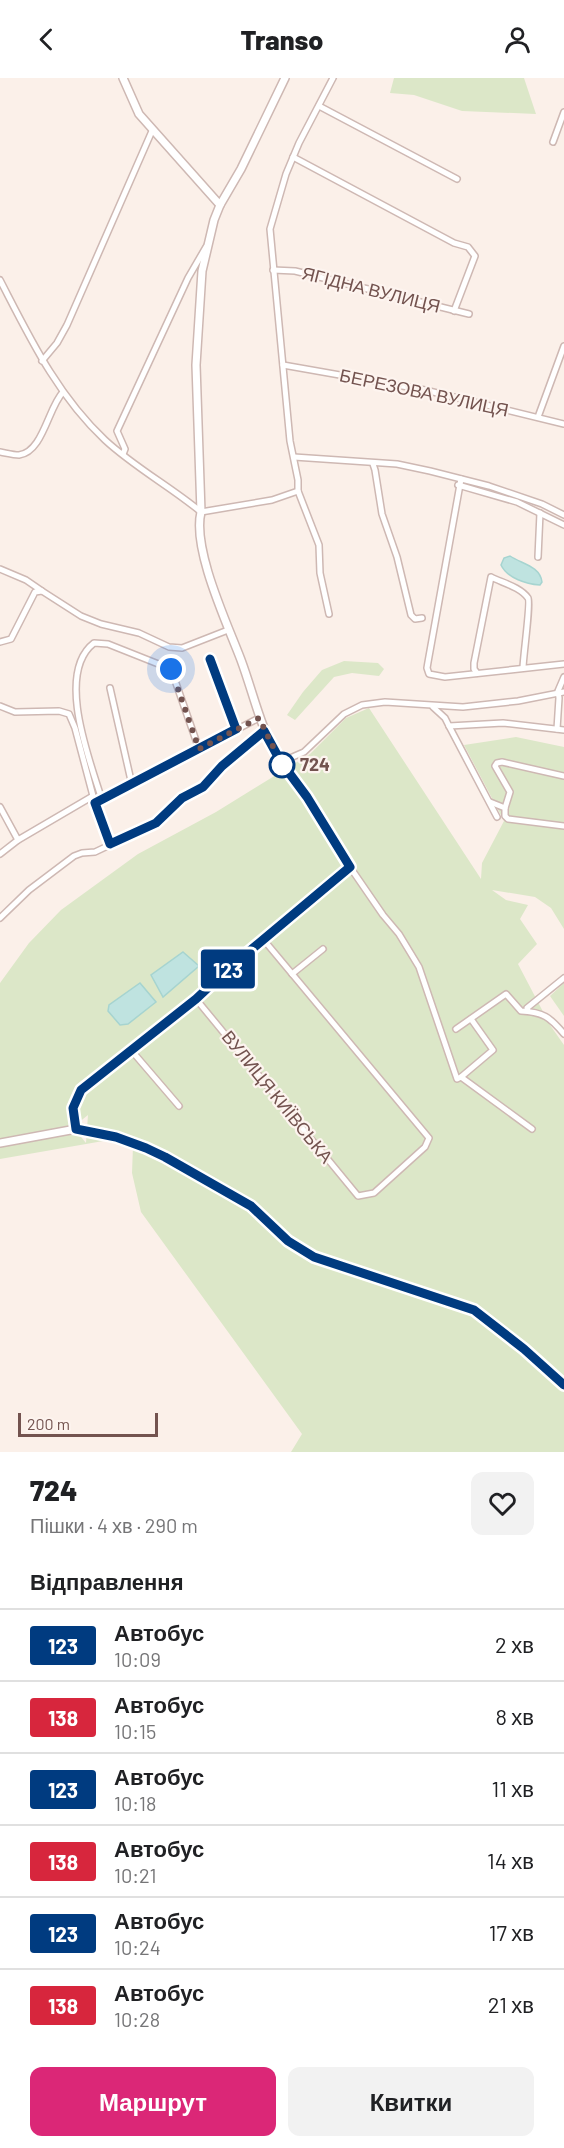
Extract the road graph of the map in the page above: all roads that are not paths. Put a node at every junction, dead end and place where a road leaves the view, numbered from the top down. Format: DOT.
graph roads {
  1 [pos="123,78"];
  2 [pos="285,78"];
  3 [pos="333,78"];
  4 [pos="319,106"];
  5 [pos="564,112"];
  6 [pos="152,131"];
  7 [pos="553,142"];
  8 [pos="293,157"];
  9 [pos="457,179"];
  10 [pos="220,205"];
  11 [pos="208,242"];
  12 [pos="273,270"];
  13 [pos="0,280"];
  14 [pos="2,288"];
  15 [pos="454,310"];
  16 [pos="469,314"];
  17 [pos="564,346"];
  18 [pos="42,361"];
  19 [pos="283,366"];
  20 [pos="63,392"];
  21 [pos="538,417"];
  22 [pos="564,424"];
  23 [pos="0,452"];
  24 [pos="123,454"];
  25 [pos="294,457"];
  26 [pos="373,464"];
  27 [pos="460,482"];
  28 [pos="298,492"];
  29 [pos="201,512"];
  30 [pos="540,513"];
  31 [pos="564,515"];
  32 [pos="564,525"];
  33 [pos="537,556"];
  34 [pos="0,569"];
  35 [pos="42,591"];
  36 [pos="329,614"];
  37 [pos="422,618"];
  38 [pos="228,630"];
  39 [pos="0,642"];
  40 [pos="210,659"];
  41 [pos="564,664"];
  42 [pos="523,668"];
  43 [pos="477,673"];
  44 [pos="564,677"];
  45 [pos="110,688"];
  46 [pos="561,692"];
  47 [pos="0,706"];
  48 [pos="432,706"];
  49 [pos="259,718"];
  50 [pos="449,726"];
  51 [pos="236,729"];
  52 [pos="557,729"];
  53 [pos="564,730"];
  54 [pos="264,731"];
  55 [pos="199,749"];
  56 [pos="281,762"];
  57 [pos="564,776"];
  58 [pos="132,785"];
  59 [pos="93,796"];
  60 [pos="102,800"];
  61 [pos="489,802"];
  62 [pos="95,803"];
  63 [pos="0,807"];
  64 [pos="505,808"];
  65 [pos="497,817"];
  66 [pos="564,826"];
  67 [pos="18,840"];
  68 [pos="110,844"];
  69 [pos="0,854"];
  70 [pos="350,867"];
  71 [pos="0,918"];
  72 [pos="263,939"];
  73 [pos="323,949"];
  74 [pos="292,974"];
  75 [pos="564,978"];
  76 [pos="196,999"];
  77 [pos="528,1011"];
  78 [pos="471,1019"];
  79 [pos="456,1029"];
  80 [pos="564,1034"];
  81 [pos="131,1050"];
  82 [pos="461,1077"];
  83 [pos="178,1106"];
  84 [pos="76,1129"];
  85 [pos="532,1129"];
  86 [pos="0,1143"];
  87 [pos="564,1385"];
  1 -- 6 [label="street"];
  2 -- 10 [label="street"];
  3 -- 4 [label="street"];
  4 -- 8 [label="street"];
  4 -- 9 [label="street"];
  5 -- 7 [label="street"];
  6 -- 10 [label="street"];
  6 -- 18 [label="street"];
  8 -- 12 [label="street"];
  8 -- 15 [label="street"];
  10 -- 11 [label="street"];
  11 -- 24 [label="street"];
  11 -- 29 [label="street"];
  12 -- 15 [label="street, ЯГІДНА ВУЛИЦЯ"];
  12 -- 19 [label="street"];
  13 -- 14 [label="street"];
  14 -- 18 [label="street"];
  15 -- 16 [label="street, ЯГІДНА ВУЛИЦЯ"];
  17 -- 21 [label="street"];
  18 -- 20 [label="street"];
  19 -- 21 [label="street, БЕРЕЗОВА ВУЛИЦЯ"];
  19 -- 25 [label="street"];
  20 -- 23 [label="street"];
  20 -- 24 [label="street"];
  21 -- 22 [label="street, БЕРЕЗОВА ВУЛИЦЯ"];
  24 -- 29 [label="street"];
  25 -- 26 [label="street"];
  25 -- 28 [label="street"];
  26 -- 27 [label="street"];
  26 -- 37 [label="street"];
  27 -- 30 [label="street"];
  27 -- 31 [label="street"];
  27 -- 43 [label="street"];
  28 -- 29 [label="street"];
  28 -- 36 [label="street"];
  29 -- 38 [label="street"];
  30 -- 32 [label="street"];
  30 -- 33 [label="street"];
  34 -- 35 [label="street"];
  35 -- 38 [label="street"];
  35 -- 39 [label="street"];
  38 -- 49 [label="street"];
  40 -- 51 [label="street"];
  41 -- 42 [label="street"];
  42 -- 43 [label="street"];
  42 -- 43 [label="street"];
  44 -- 46 [label="street"];
  45 -- 58 [label="street"];
  46 -- 48 [label="street"];
  46 -- 52 [label="street"];
  47 -- 59 [label="street"];
  48 -- 50 [label="street"];
  48 -- 56 [label="street"];
  49 -- 51 [label="street"];
  49 -- 54 [label="street"];
  50 -- 52 [label="street"];
  50 -- 61 [label="street"];
  51 -- 55 [label="street"];
  52 -- 53 [label="street"];
  54 -- 56 [label="street"];
  54 -- 68 [label="street"];
  55 -- 58 [label="street"];
  55 -- 60 [label="street"];
  56 -- 70 [label="street"];
  57 -- 64 [label="street"];
  58 -- 60 [label="street"];
  59 -- 62 [label="street"];
  59 -- 67 [label="street"];
  60 -- 62 [label="street"];
  61 -- 64 [label="street"];
  61 -- 65 [label="street"];
  62 -- 68 [label="street"];
  63 -- 67 [label="street"];
  64 -- 66 [label="street"];
  67 -- 69 [label="street"];
  68 -- 71 [label="street"];
  70 -- 72 [label="street"];
  70 -- 82 [label="street"];
  72 -- 74 [label="street"];
  72 -- 76 [label="street"];
  73 -- 74 [label="street"];
  74 -- 76 [label="street, ВУЛИЦЯ КИЇВСЬКА"];
  75 -- 77 [label="street"];
  76 -- 81 [label="street"];
  77 -- 78 [label="street"];
  77 -- 80 [label="street"];
  78 -- 79 [label="street"];
  78 -- 82 [label="street"];
  81 -- 83 [label="street"];
  81 -- 84 [label="street"];
  82 -- 85 [label="street"];
  84 -- 86 [label="street"];
  84 -- 87 [label="street"];
}
